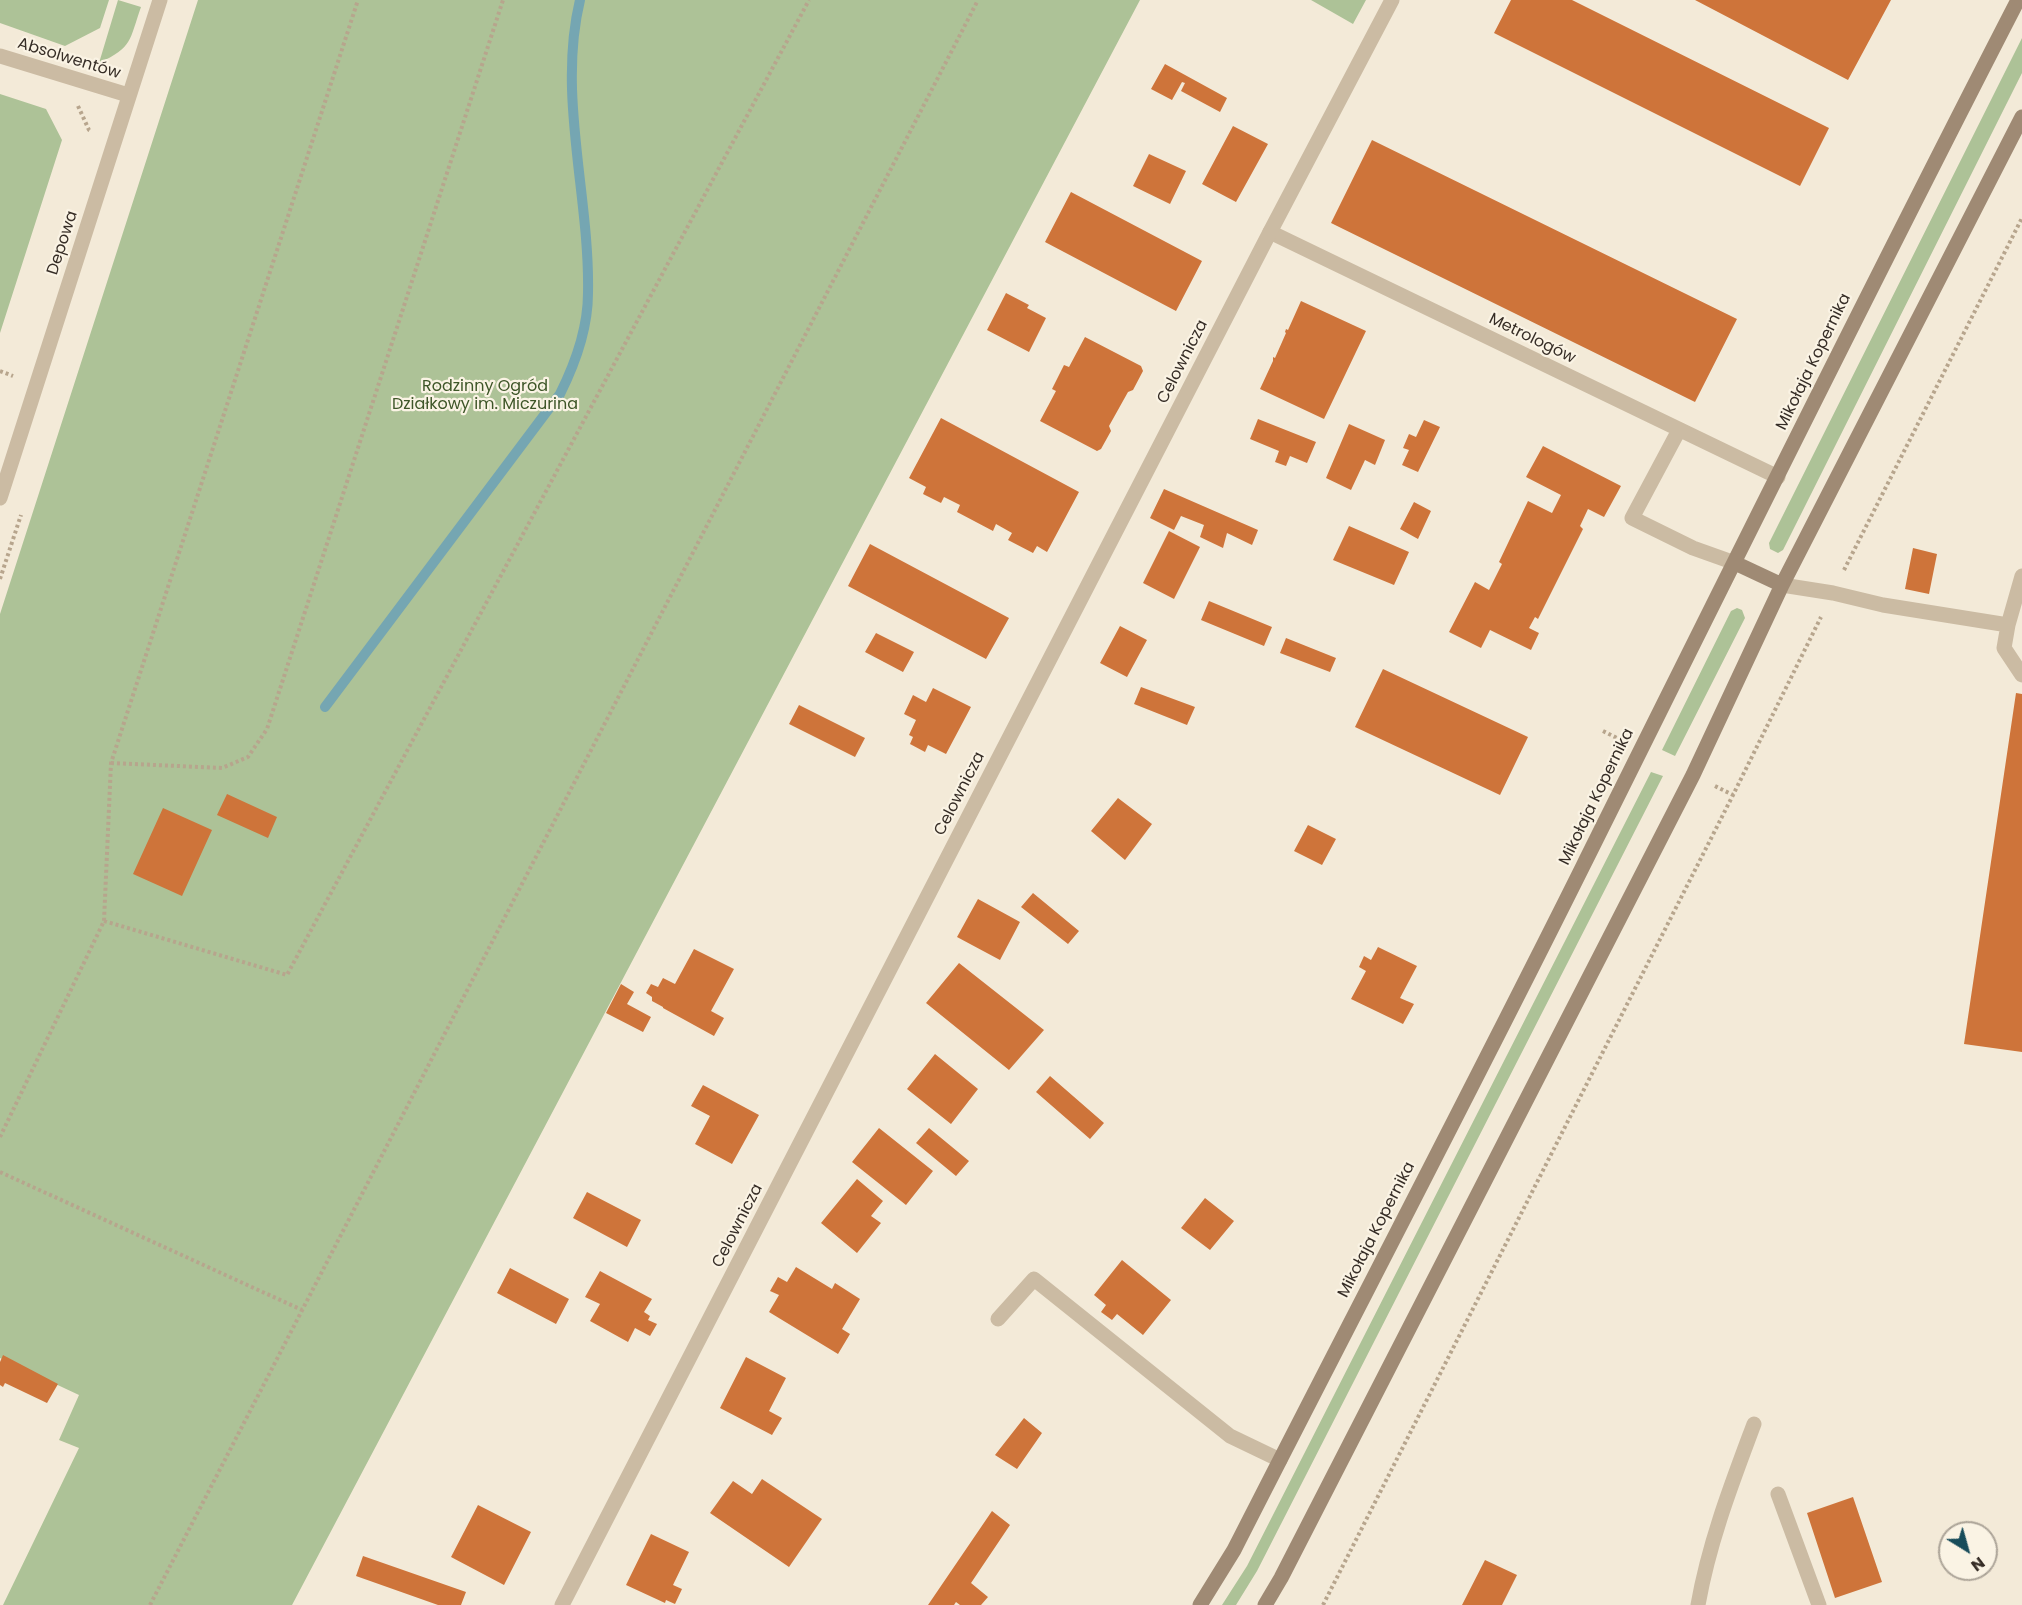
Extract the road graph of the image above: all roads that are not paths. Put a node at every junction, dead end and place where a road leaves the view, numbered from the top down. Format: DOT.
graph roads {
  1 [pos="160,0"];
  2 [pos="1392,0"];
  3 [pos="2018,0"];
  4 [pos="0,56"];
  5 [pos="129,95"];
  6 [pos="2022,117"];
  7 [pos="1270,232"];
  8 [pos="1679,430"];
  9 [pos="1778,477"];
  10 [pos="0,498"];
  11 [pos="1735,563"];
  12 [pos="2022,576"];
  13 [pos="1782,585"];
  14 [pos="2008,625"];
  15 [pos="2022,675"];
  16 [pos="998,1319"];
  17 [pos="1754,1424"];
  18 [pos="1280,1460"];
  19 [pos="1778,1494"];
  20 [pos="562,1605"];
  21 [pos="1200,1605"];
  22 [pos="1265,1605"];
  23 [pos="1698,1605"];
  24 [pos="1820,1605"];
  1 -- 5 [label="street, Depowa"];
  2 -- 7 [label="street, Celownicza"];
  3 -- 9 [label="main road, Mikołaja Kopernika"];
  4 -- 5 [label="street, Absolwentów"];
  5 -- 10 [label="street, Depowa"];
  6 -- 13 [label="main road"];
  7 -- 8 [label="street, Metrologów"];
  7 -- 20 [label="street, Celownicza"];
  8 -- 9 [label="street, Metrologów"];
  8 -- 11 [label="street"];
  9 -- 11 [label="main road, Mikołaja Kopernika"];
  11 -- 13 [label="main road"];
  11 -- 18 [label="main road, Mikołaja Kopernika"];
  12 -- 14 [label="street"];
  13 -- 14 [label="street"];
  13 -- 22 [label="main road"];
  14 -- 15 [label="street"];
  16 -- 18 [label="street"];
  17 -- 23 [label="street"];
  18 -- 21 [label="main road, Mikołaja Kopernika"];
  19 -- 24 [label="street"];
}
